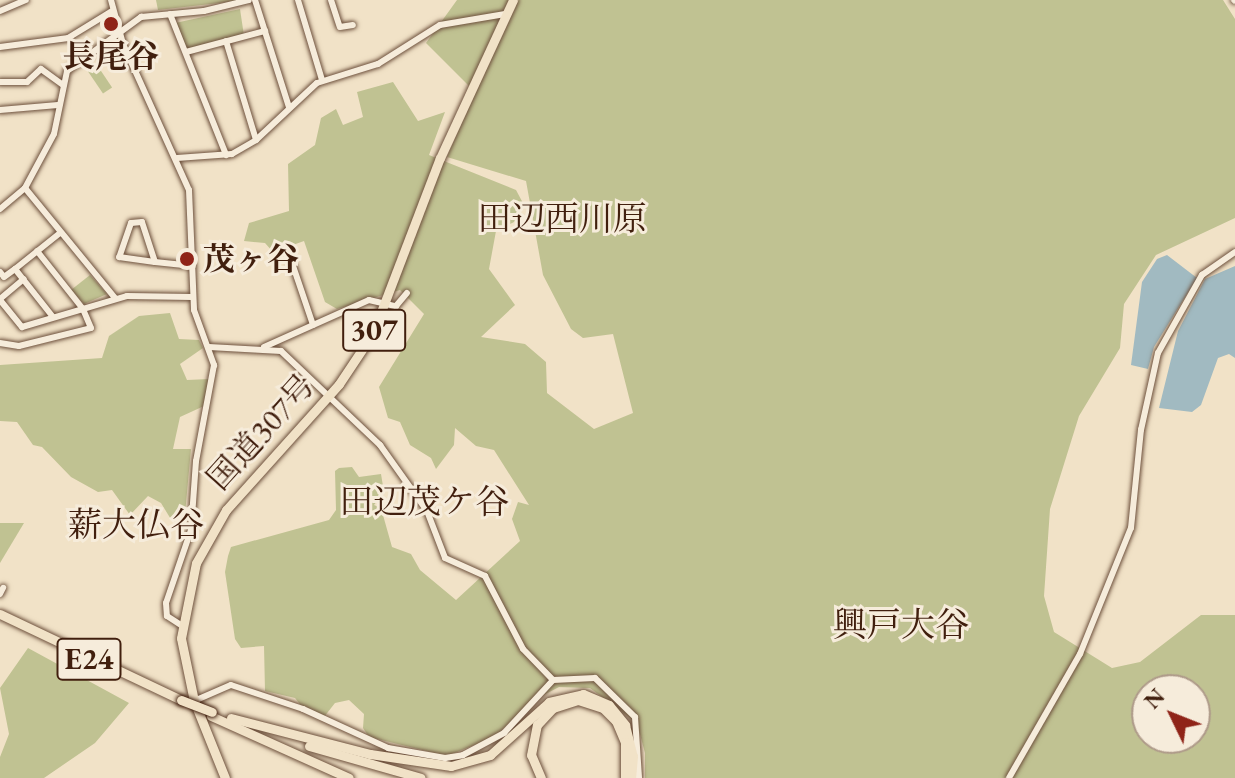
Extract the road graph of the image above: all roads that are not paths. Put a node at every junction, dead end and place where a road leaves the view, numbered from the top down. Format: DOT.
graph roads {
  1 [pos="26,0"];
  2 [pos="111,0"];
  3 [pos="255,0"];
  4 [pos="298,0"];
  5 [pos="331,0"];
  6 [pos="513,0"];
  7 [pos="243,1"];
  8 [pos="0,11"];
  9 [pos="112,11"];
  10 [pos="170,14"];
  11 [pos="505,14"];
  12 [pos="353,25"];
  13 [pos="118,31"];
  14 [pos="265,31"];
  15 [pos="226,41"];
  16 [pos="0,47"];
  17 [pos="186,52"];
  18 [pos="322,80"];
  19 [pos="0,82"];
  20 [pos="63,85"];
  21 [pos="58,105"];
  22 [pos="289,107"];
  23 [pos="0,110"];
  24 [pos="256,140"];
  25 [pos="226,155"];
  26 [pos="177,158"];
  27 [pos="25,188"];
  28 [pos="0,209"];
  29 [pos="60,233"];
  30 [pos="37,251"];
  31 [pos="288,251"];
  32 [pos="1235,252"];
  33 [pos="155,262"];
  34 [pos="193,266"];
  35 [pos="15,269"];
  36 [pos="0,272"];
  37 [pos="24,279"];
  38 [pos="407,293"];
  39 [pos="192,297"];
  40 [pos="115,298"];
  41 [pos="0,299"];
  42 [pos="386,305"];
  43 [pos="83,309"];
  44 [pos="53,317"];
  45 [pos="313,325"];
  46 [pos="0,343"];
  47 [pos="209,347"];
  48 [pos="264,347"];
  49 [pos="328,397"];
  50 [pos="0,616"];
  51 [pos="181,625"];
  52 [pos="553,680"];
  53 [pos="194,701"];
  54 [pos="212,714"];
  55 [pos="231,718"];
  56 [pos="225,778"];
  57 [pos="349,778"];
  58 [pos="421,778"];
  59 [pos="541,778"];
  60 [pos="628,778"];
  61 [pos="639,778"];
  62 [pos="1009,778"];
  1 -- 8 [label="street"];
  2 -- 9 [label="street"];
  3 -- 14 [label="street"];
  4 -- 18 [label="street"];
  5 -- 12 [label="street"];
  6 -- 11 [label="highway, 国道307号 / 307"];
  7 -- 10 [label="street"];
  9 -- 13 [label="street"];
  9 -- 16 [label="street"];
  10 -- 13 [label="street"];
  10 -- 17 [label="street"];
  11 -- 18 [label="street"];
  11 -- 42 [label="highway, 国道307号 / 307"];
  13 -- 20 [label="street"];
  13 -- 26 [label="street"];
  14 -- 15 [label="street"];
  14 -- 22 [label="street"];
  15 -- 17 [label="street"];
  15 -- 24 [label="street"];
  17 -- 25 [label="street"];
  18 -- 22 [label="street"];
  19 -- 20 [label="street"];
  20 -- 21 [label="street"];
  21 -- 23 [label="street"];
  21 -- 27 [label="street"];
  22 -- 24 [label="street"];
  24 -- 25 [label="street"];
  25 -- 26 [label="street"];
  26 -- 34 [label="street"];
  27 -- 28 [label="street"];
  27 -- 29 [label="street"];
  29 -- 30 [label="street"];
  29 -- 40 [label="street"];
  30 -- 35 [label="street"];
  30 -- 43 [label="street"];
  31 -- 45 [label="street"];
  32 -- 62 [label="street"];
  33 -- 33 [label="street"];
  33 -- 34 [label="street"];
  34 -- 39 [label="street"];
  35 -- 36 [label="street"];
  35 -- 37 [label="street"];
  37 -- 41 [label="street"];
  37 -- 44 [label="street"];
  38 -- 42 [label="street"];
  39 -- 40 [label="street"];
  39 -- 47 [label="street"];
  40 -- 43 [label="street"];
  41 -- 44 [label="street"];
  42 -- 45 [label="street"];
  42 -- 49 [label="highway, 国道307号 / 307"];
  43 -- 44 [label="street"];
  43 -- 46 [label="street"];
  45 -- 48 [label="street"];
  47 -- 48 [label="street"];
  47 -- 51 [label="street"];
  48 -- 49 [label="street"];
  49 -- 51 [label="highway, 国道307号 / 307"];
  49 -- 52 [label="street"];
  50 -- 54 [label="highway, E24, bridge"];
  51 -- 53 [label="highway, 国道307号 / 307"];
  52 -- 53 [label="street"];
  52 -- 61 [label="street"];
  53 -- 56 [label="highway, 国道307号 / 307"];
  54 -- 55 [label="highway, E24"];
  54 -- 57 [label="highway, E24"];
  55 -- 58 [label="highway, E24"];
  55 -- 60 [label="highway"];
  59 -- 60 [label="highway"];
}
